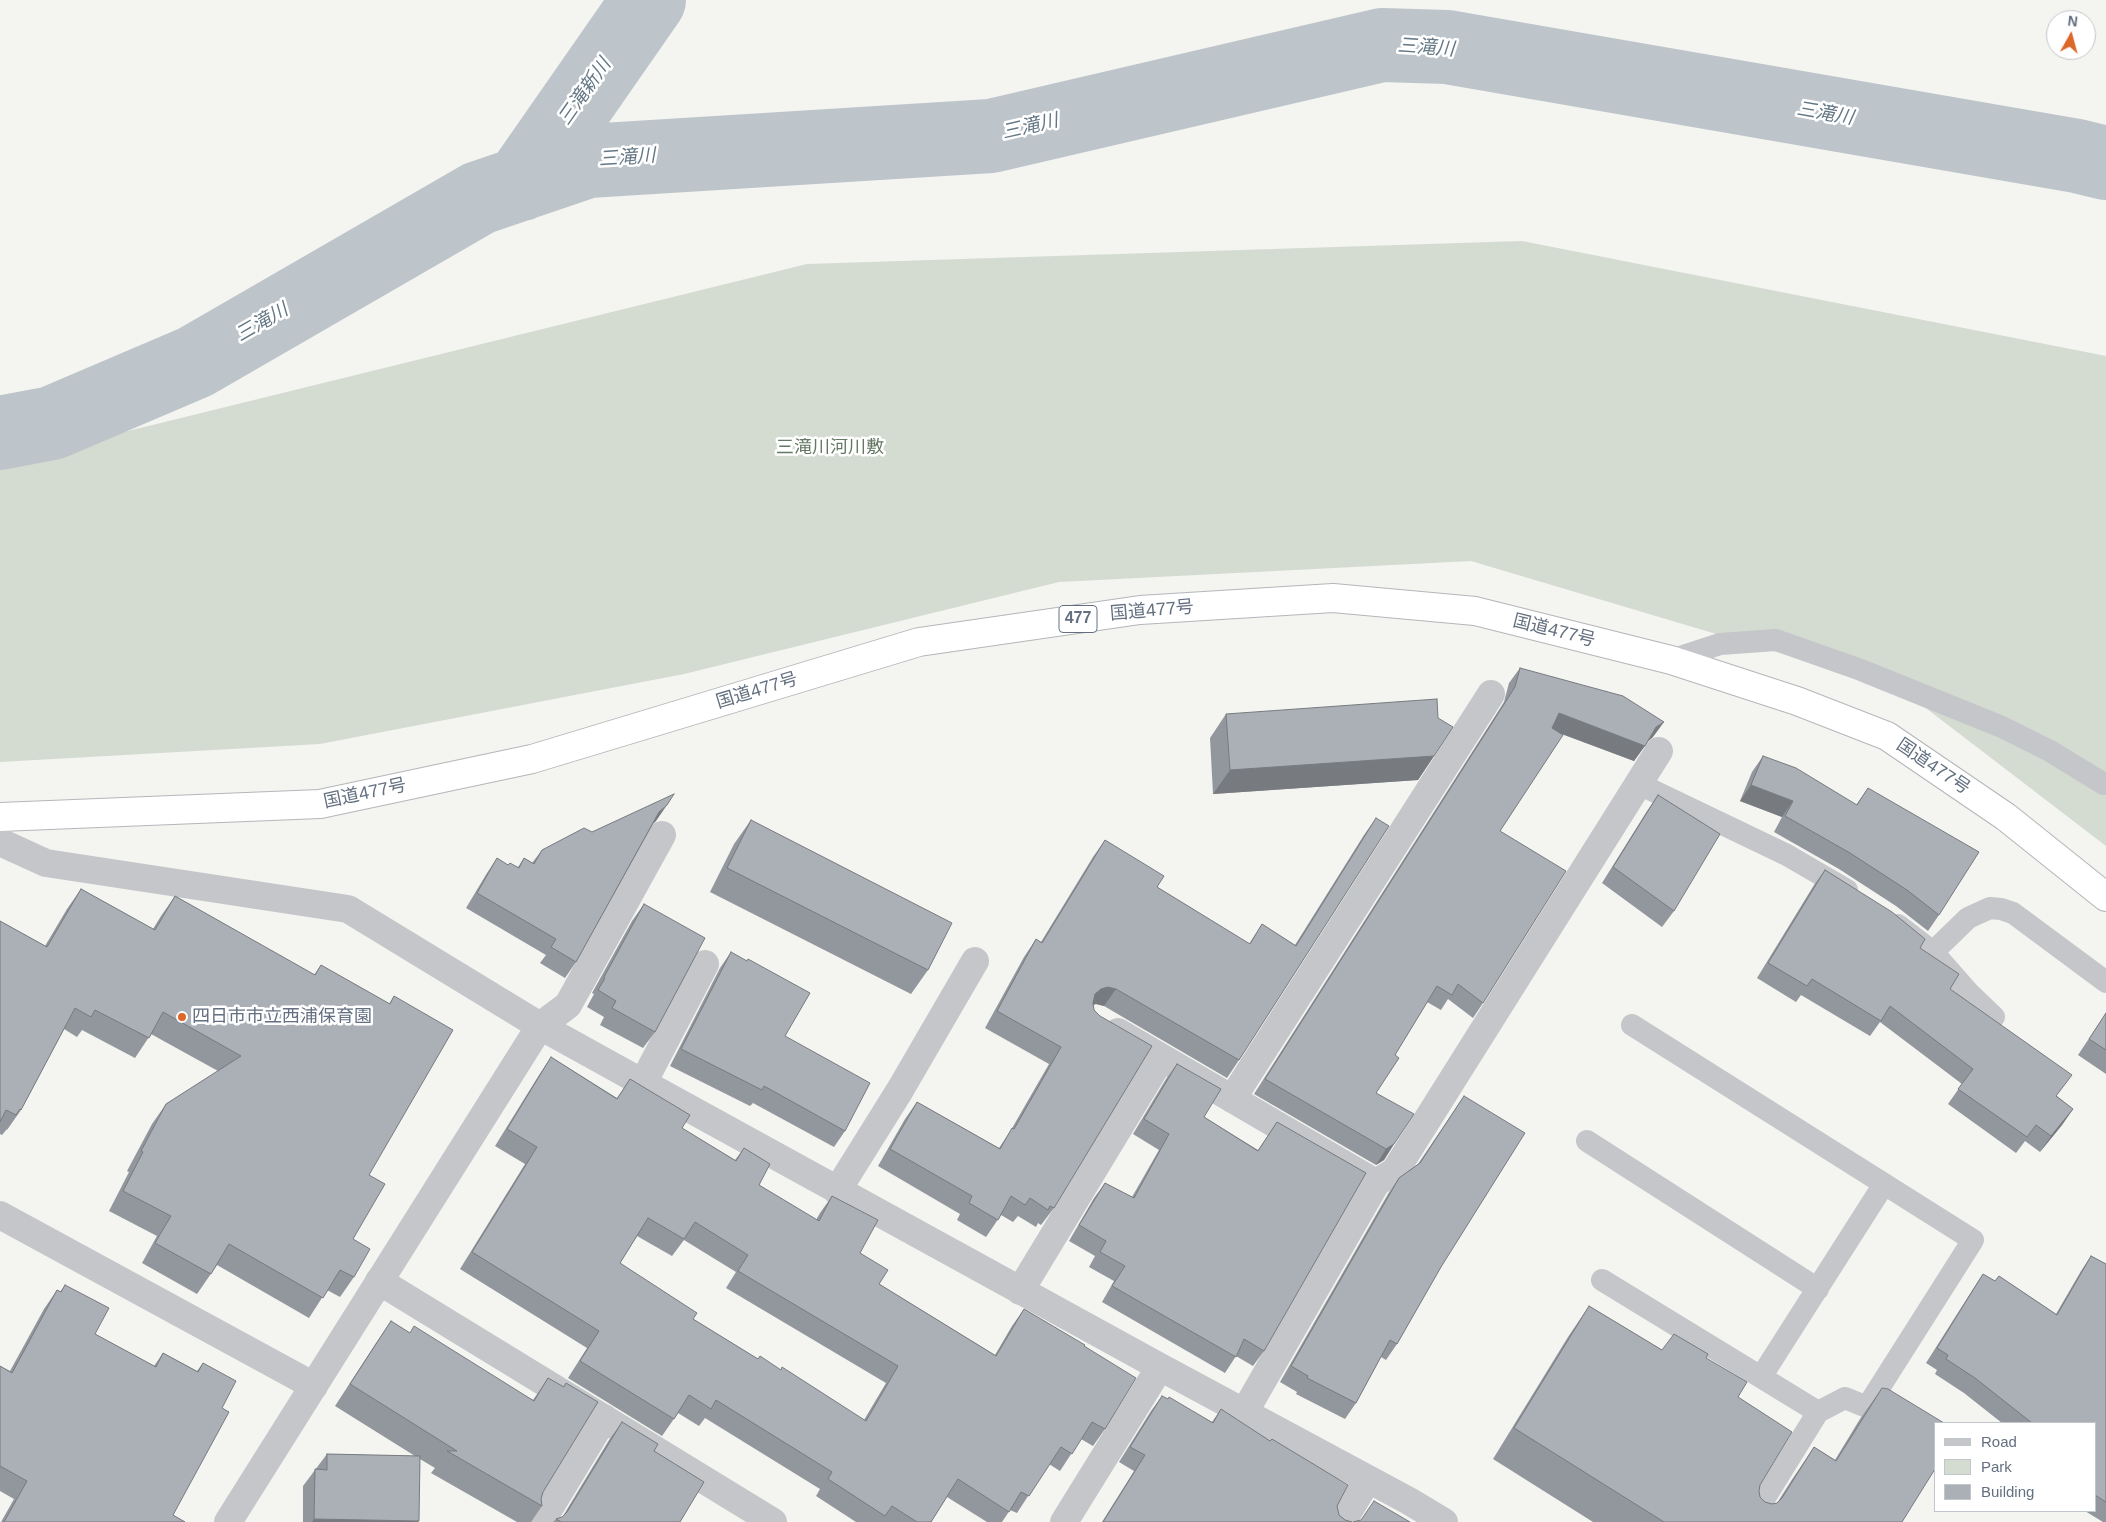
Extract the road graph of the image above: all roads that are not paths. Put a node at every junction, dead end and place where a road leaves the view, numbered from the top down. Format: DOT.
graph roads {
  1 [pos="1671,660"];
  2 [pos="1491,694"];
  3 [pos="1659,751"];
  4 [pos="1638,784"];
  5 [pos="2104,784"];
  6 [pos="0,817"];
  7 [pos="662,835"];
  8 [pos="0,842"];
  9 [pos="2106,897"];
  10 [pos="1933,952"];
  11 [pos="974,961"];
  12 [pos="706,964"];
  13 [pos="2106,982"];
  14 [pos="1994,1017"];
  15 [pos="1096,1020"];
  16 [pos="1632,1025"];
  17 [pos="540,1026"];
  18 [pos="1161,1058"];
  19 [pos="643,1083"];
  20 [pos="1232,1099"];
  21 [pos="1587,1141"];
  22 [pos="1376,1183"];
  23 [pos="1884,1184"];
  24 [pos="837,1191"];
  25 [pos="0,1215"];
  26 [pos="1602,1280"];
  27 [pos="379,1281"];
  28 [pos="1818,1289"];
  29 [pos="1020,1291"];
  30 [pos="1160,1368"];
  31 [pos="1761,1377"];
  32 [pos="314,1386"];
  33 [pos="1818,1412"];
  34 [pos="1244,1413"];
  35 [pos="604,1418"];
  36 [pos="1368,1479"];
  37 [pos="228,1522"];
  38 [pos="541,1522"];
  39 [pos="773,1522"];
  40 [pos="1064,1522"];
  41 [pos="1342,1522"];
  42 [pos="1444,1522"];
  43 [pos="1750,1522"];
  1 -- 5 [label="lane"];
  1 -- 6 [label="highway, 国道477号 / 477"];
  1 -- 9 [label="highway, 国道477号 / 477"];
  2 -- 20 [label="street"];
  3 -- 4 [label="street"];
  4 -- 10 [label="lane"];
  4 -- 22 [label="street"];
  7 -- 17 [label="street"];
  8 -- 17 [label="street"];
  10 -- 13 [label="lane"];
  10 -- 14 [label="lane"];
  11 -- 24 [label="street"];
  12 -- 19 [label="street"];
  15 -- 18 [label="street"];
  16 -- 23 [label="lane"];
  17 -- 19 [label="street"];
  17 -- 27 [label="street"];
  18 -- 20 [label="street"];
  18 -- 29 [label="street"];
  19 -- 24 [label="street"];
  20 -- 22 [label="street"];
  21 -- 28 [label="lane"];
  22 -- 34 [label="street"];
  23 -- 28 [label="lane"];
  23 -- 33 [label="lane"];
  24 -- 29 [label="street"];
  25 -- 32 [label="street"];
  26 -- 31 [label="lane"];
  27 -- 32 [label="street"];
  27 -- 35 [label="street"];
  28 -- 31 [label="lane"];
  29 -- 30 [label="street"];
  30 -- 34 [label="street"];
  30 -- 40 [label="street"];
  31 -- 33 [label="lane"];
  32 -- 37 [label="street"];
  33 -- 43 [label="lane"];
  34 -- 36 [label="street"];
  35 -- 38 [label="street"];
  35 -- 39 [label="street"];
  36 -- 41 [label="street"];
  36 -- 42 [label="street"];
}
